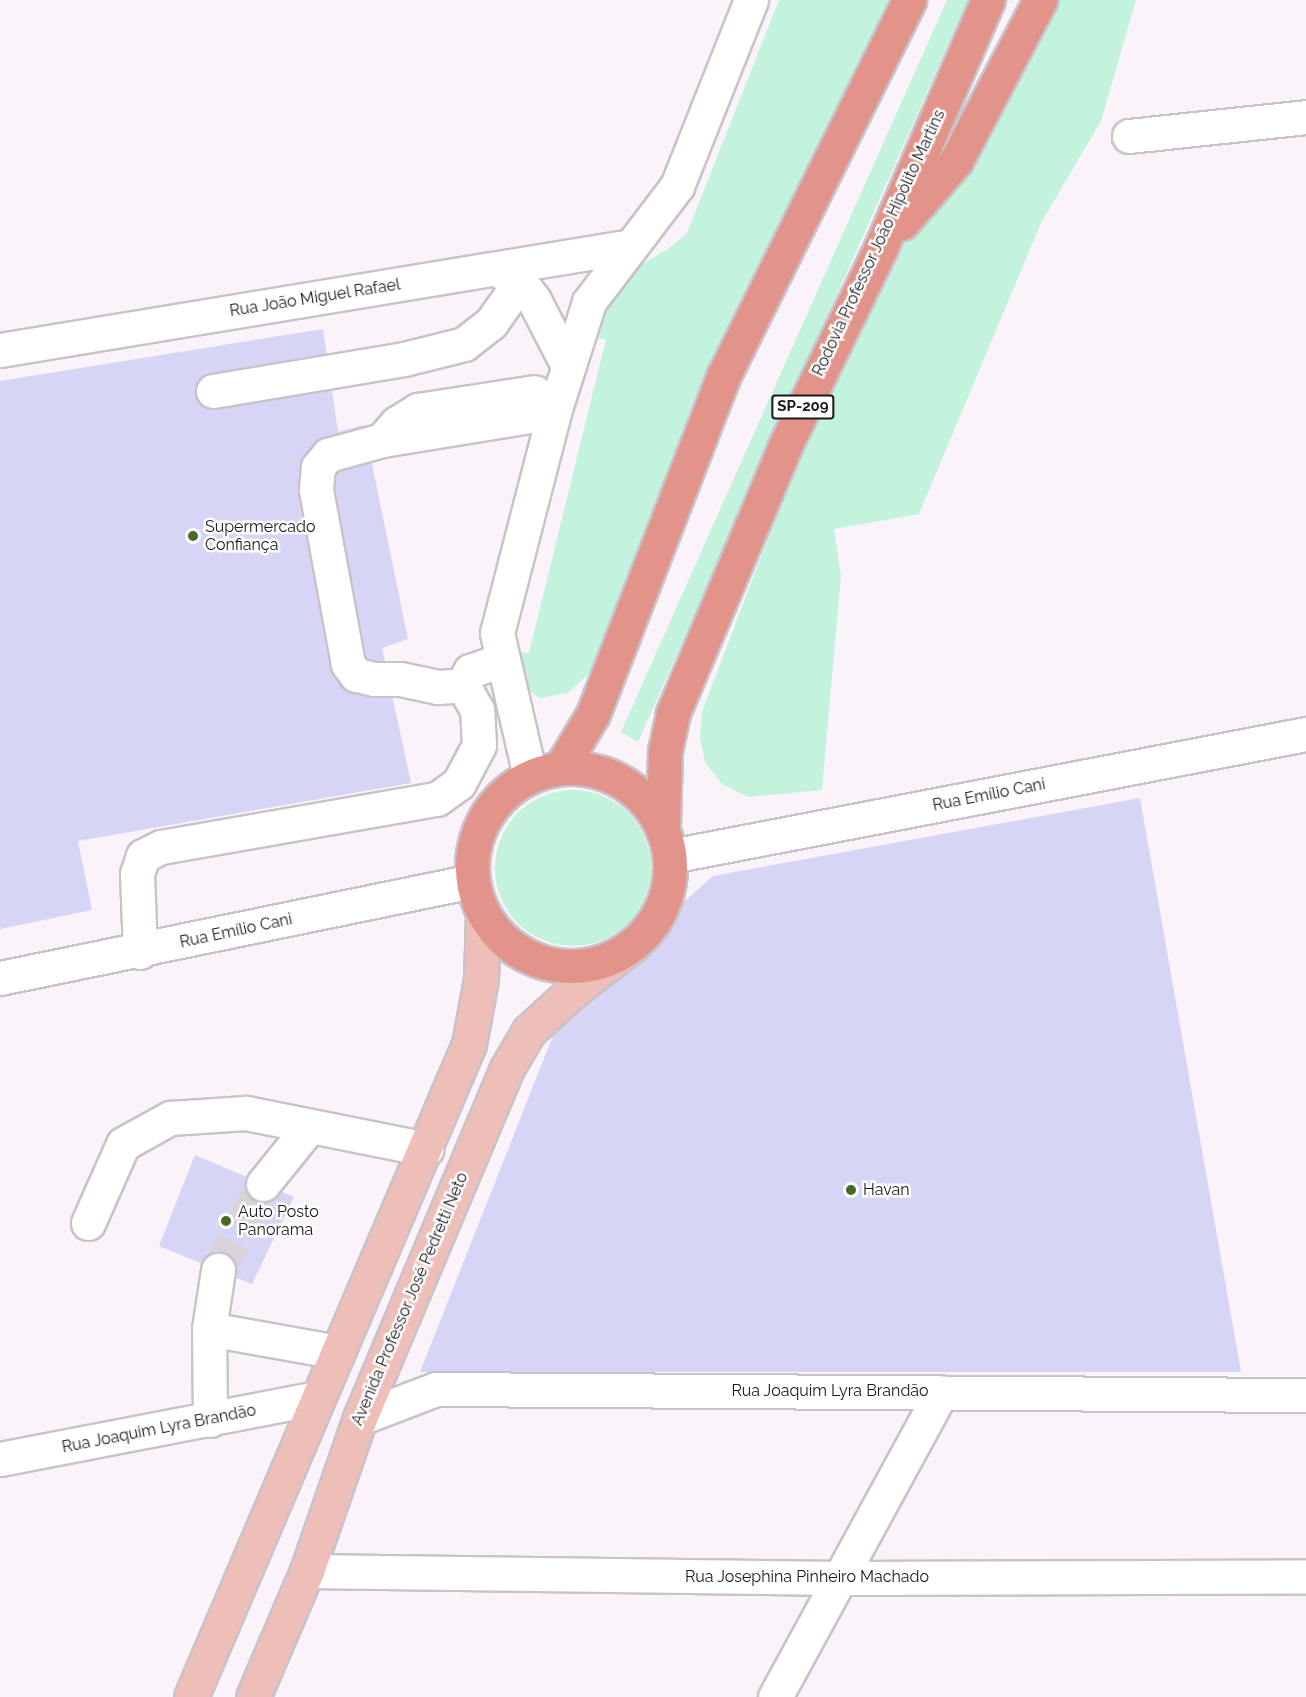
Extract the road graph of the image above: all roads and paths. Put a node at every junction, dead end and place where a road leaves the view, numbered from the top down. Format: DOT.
graph roads {
  1 [pos="752,0"];
  2 [pos="891,0"];
  3 [pos="909,0"];
  4 [pos="988,0"];
  5 [pos="1040,0"];
  6 [pos="866,89"];
  7 [pos="1306,117"];
  8 [pos="1129,136"];
  9 [pos="631,246"];
  10 [pos="881,247"];
  11 [pos="508,275"];
  12 [pos="0,350"];
  13 [pos="561,388"];
  14 [pos="213,391"];
  15 [pos="502,660"];
  16 [pos="463,685"];
  17 [pos="1306,734"];
  18 [pos="545,772"];
  19 [pos="667,841"];
  20 [pos="472,881"];
  21 [pos="483,914"];
  22 [pos="633,945"];
  23 [pos="140,952"];
  24 [pos="0,978"];
  25 [pos="309,1127"];
  26 [pos="426,1149"];
  27 [pos="263,1184"];
  28 [pos="88,1223"];
  29 [pos="218,1270"];
  30 [pos="209,1329"];
  31 [pos="338,1352"];
  32 [pos="941,1392"];
  33 [pos="1306,1395"];
  34 [pos="317,1398"];
  35 [pos="360,1418"];
  36 [pos="210,1420"];
  37 [pos="0,1459"];
  38 [pos="307,1571"];
  39 [pos="1306,1576"];
  40 [pos="841,1578"];
  41 [pos="191,1697"];
  42 [pos="253,1697"];
  43 [pos="775,1697"];
  1 -- 9 [label="street"];
  2 -- 6 [label="highway"];
  3 -- 6 [label="highway"];
  4 -- 10 [label="highway, Rodovia Professor João Hipólito Martins / SP-209"];
  5 -- 10 [label="highway"];
  6 -- 18 [label="highway"];
  7 -- 8 [label="street"];
  9 -- 11 [label="street, Rua João Miguel Rafael"];
  9 -- 13 [label="street"];
  10 -- 19 [label="highway, Rodovia Professor João Hipólito Martins / SP-209"];
  11 -- 12 [label="street, Rua João Miguel Rafael"];
  11 -- 13 [label="street"];
  11 -- 14 [label="street"];
  13 -- 15 [label="street"];
  13 -- 16 [label="street"];
  15 -- 16 [label="street"];
  15 -- 18 [label="street"];
  16 -- 23 [label="street"];
  17 -- 19 [label="street, Rua Emílio Cani"];
  18 -- 19 [label="highway"];
  18 -- 20 [label="highway"];
  19 -- 22 [label="highway"];
  20 -- 21 [label="highway"];
  20 -- 23 [label="street, Rua Emílio Cani"];
  21 -- 22 [label="highway"];
  21 -- 26 [label="main road"];
  22 -- 35 [label="main road, Avenida Professor José Pedretti Neto"];
  23 -- 24 [label="street, Rua Emílio Cani"];
  25 -- 26 [label="street"];
  25 -- 27 [label="street"];
  25 -- 28 [label="street"];
  26 -- 31 [label="main road"];
  29 -- 30 [label="street"];
  30 -- 31 [label="street"];
  30 -- 36 [label="street"];
  31 -- 34 [label="main road"];
  32 -- 33 [label="street, Rua Joaquim Lyra Brandão"];
  32 -- 35 [label="street, Rua Joaquim Lyra Brandão"];
  32 -- 40 [label="street"];
  34 -- 36 [label="street, Rua Joaquim Lyra Brandão"];
  34 -- 41 [label="main road"];
  35 -- 38 [label="main road, Avenida Professor José Pedretti Neto"];
  36 -- 37 [label="street, Rua Joaquim Lyra Brandão"];
  38 -- 40 [label="street, Rua Josephina Pinheiro Machado"];
  38 -- 42 [label="main road, Avenida Professor José Pedretti Neto"];
  39 -- 40 [label="street, Rua Josephina Pinheiro Machado"];
  40 -- 43 [label="street"];
}
